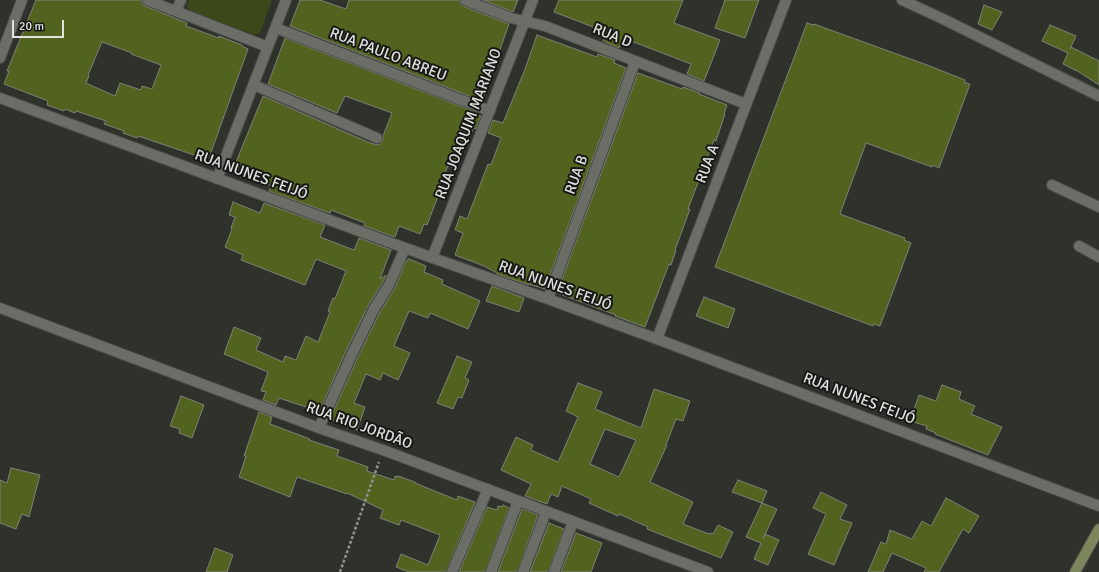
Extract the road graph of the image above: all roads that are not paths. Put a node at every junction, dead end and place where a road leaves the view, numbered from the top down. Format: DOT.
graph roads {
  1 [pos="22,0"];
  2 [pos="147,0"];
  3 [pos="181,0"];
  4 [pos="286,0"];
  5 [pos="465,0"];
  6 [pos="533,0"];
  7 [pos="786,0"];
  8 [pos="902,0"];
  9 [pos="176,11"];
  10 [pos="525,21"];
  11 [pos="276,28"];
  12 [pos="268,47"];
  13 [pos="0,58"];
  14 [pos="635,62"];
  15 [pos="254,85"];
  16 [pos="1099,96"];
  17 [pos="0,98"];
  18 [pos="746,104"];
  19 [pos="490,111"];
  20 [pos="377,138"];
  21 [pos="217,179"];
  22 [pos="1052,185"];
  23 [pos="1099,206"];
  24 [pos="1079,246"];
  25 [pos="406,248"];
  26 [pos="1099,257"];
  27 [pos="432,258"];
  28 [pos="548,299"];
  29 [pos="0,308"];
  30 [pos="657,339"];
  31 [pos="319,428"];
  32 [pos="488,490"];
  33 [pos="518,501"];
  34 [pos="1099,506"];
  35 [pos="546,512"];
  36 [pos="573,522"];
  37 [pos="1097,535"];
  38 [pos="452,572"];
  39 [pos="492,572"];
  40 [pos="523,572"];
  41 [pos="554,572"];
  42 [pos="708,572"];
  43 [pos="1075,572"];
  1 -- 13 [label="street"];
  2 -- 9 [label="street"];
  3 -- 9 [label="street"];
  4 -- 11 [label="street"];
  5 -- 10 [label="street, RUA D"];
  6 -- 10 [label="street, RUA JOAQUIM MARIANO"];
  7 -- 18 [label="street, RUA A"];
  8 -- 16 [label="street"];
  9 -- 12 [label="street"];
  10 -- 14 [label="street, RUA D"];
  10 -- 19 [label="street, RUA JOAQUIM MARIANO"];
  11 -- 12 [label="street"];
  11 -- 19 [label="street, RUA PAULO ABREU"];
  12 -- 15 [label="street"];
  14 -- 18 [label="street, RUA D"];
  14 -- 28 [label="street, RUA B"];
  15 -- 20 [label="street"];
  15 -- 21 [label="street"];
  17 -- 21 [label="street, RUA NUNES FEIJÓ"];
  18 -- 30 [label="street, RUA A"];
  19 -- 27 [label="street, RUA JOAQUIM MARIANO"];
  21 -- 25 [label="street, RUA NUNES FEIJÓ"];
  22 -- 23 [label="street"];
  24 -- 26 [label="street"];
  25 -- 27 [label="street, RUA NUNES FEIJÓ"];
  25 -- 31 [label="street"];
  27 -- 28 [label="street, RUA NUNES FEIJÓ"];
  28 -- 30 [label="street, RUA NUNES FEIJÓ"];
  29 -- 31 [label="street, RUA RIO JORDÃO"];
  30 -- 34 [label="street, RUA NUNES FEIJÓ"];
  31 -- 32 [label="street, RUA RIO JORDÃO"];
  32 -- 33 [label="street, RUA RIO JORDÃO"];
  32 -- 38 [label="street"];
  33 -- 35 [label="street, RUA RIO JORDÃO"];
  33 -- 39 [label="street"];
  35 -- 36 [label="street, RUA RIO JORDÃO"];
  35 -- 40 [label="street"];
  36 -- 41 [label="street"];
  36 -- 42 [label="street, RUA RIO JORDÃO"];
  37 -- 43 [label="main road"];
}
